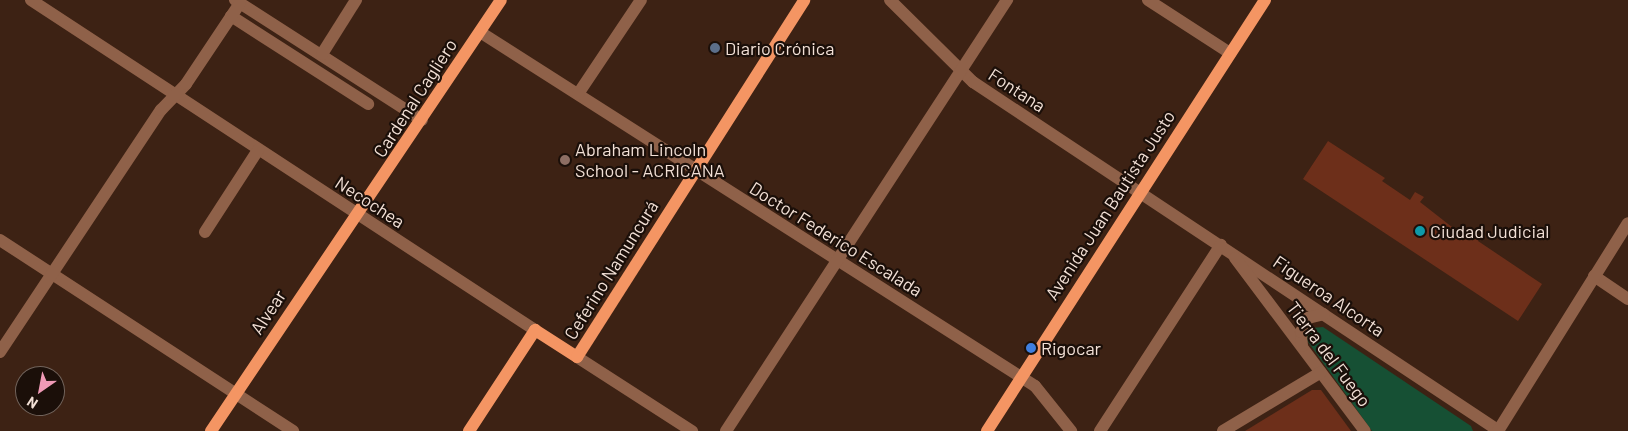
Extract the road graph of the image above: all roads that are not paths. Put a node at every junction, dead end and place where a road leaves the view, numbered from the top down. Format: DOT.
graph roads {
  1 [pos="31,0"];
  2 [pos="356,0"];
  3 [pos="501,0"];
  4 [pos="641,0"];
  5 [pos="804,0"];
  6 [pos="890,0"];
  7 [pos="1007,0"];
  8 [pos="1148,0"];
  9 [pos="1265,0"];
  10 [pos="238,1"];
  11 [pos="230,16"];
  12 [pos="480,32"];
  13 [pos="1230,53"];
  14 [pos="322,54"];
  15 [pos="960,70"];
  16 [pos="578,94"];
  17 [pos="175,96"];
  18 [pos="368,104"];
  19 [pos="422,120"];
  20 [pos="258,150"];
  21 [pos="695,170"];
  22 [pos="1139,191"];
  23 [pos="355,213"];
  24 [pos="1628,223"];
  25 [pos="205,232"];
  26 [pos="0,240"];
  27 [pos="1225,247"];
  28 [pos="837,260"];
  29 [pos="52,274"];
  30 [pos="1594,276"];
  31 [pos="1628,299"];
  32 [pos="1324,314"];
  33 [pos="535,330"];
  34 [pos="1302,346"];
  35 [pos="0,352"];
  36 [pos="577,357"];
  37 [pos="1321,372"];
  38 [pos="1021,377"];
  39 [pos="236,394"];
  40 [pos="212,431"];
  41 [pos="294,431"];
  42 [pos="469,431"];
  43 [pos="692,431"];
  44 [pos="726,431"];
  45 [pos="987,431"];
  46 [pos="1071,431"];
  47 [pos="1100,431"];
  48 [pos="1222,431"];
  49 [pos="1365,431"];
  50 [pos="1498,431"];
  1 -- 17 [label="street, Necochea"];
  2 -- 14 [label="street"];
  3 -- 12 [label="main road, Cardenal Cagliero"];
  4 -- 16 [label="street"];
  5 -- 21 [label="main road, Ceferino Namuncurá"];
  6 -- 15 [label="street, Fontana"];
  7 -- 15 [label="street"];
  8 -- 13 [label="street"];
  9 -- 13 [label="main road, Avenida Juan Bautista Justo"];
  10 -- 11 [label="street"];
  10 -- 14 [label="street"];
  11 -- 17 [label="street"];
  11 -- 18 [label="street"];
  12 -- 16 [label="street, Doctor Federico Escalada"];
  12 -- 19 [label="main road, Cardenal Cagliero"];
  13 -- 22 [label="main road, Avenida Juan Bautista Justo"];
  14 -- 19 [label="street"];
  15 -- 22 [label="street, Fontana"];
  15 -- 28 [label="street"];
  16 -- 21 [label="street, Doctor Federico Escalada"];
  17 -- 20 [label="street, Necochea"];
  17 -- 29 [label="street"];
  19 -- 23 [label="main road, Cardenal Cagliero"];
  20 -- 23 [label="street, Necochea"];
  20 -- 25 [label="street"];
  21 -- 28 [label="street, Doctor Federico Escalada"];
  21 -- 36 [label="main road, Ceferino Namuncurá"];
  22 -- 27 [label="street, Figueroa Alcorta"];
  22 -- 38 [label="main road, Avenida Juan Bautista Justo"];
  23 -- 33 [label="street, Necochea"];
  23 -- 39 [label="main road, Alvear"];
  24 -- 30 [label="street"];
  26 -- 29 [label="street"];
  27 -- 32 [label="street, Figueroa Alcorta"];
  27 -- 34 [label="street, Tierra del Fuego"];
  27 -- 47 [label="street"];
  28 -- 38 [label="street, Doctor Federico Escalada"];
  28 -- 44 [label="street"];
  29 -- 35 [label="street"];
  29 -- 39 [label="street"];
  30 -- 31 [label="street"];
  30 -- 50 [label="street"];
  32 -- 34 [label="street"];
  32 -- 50 [label="street, Figueroa Alcorta"];
  33 -- 36 [label="main road, Necochea"];
  33 -- 42 [label="main road"];
  34 -- 37 [label="street, Tierra del Fuego"];
  36 -- 43 [label="street, Necochea"];
  37 -- 48 [label="street"];
  37 -- 49 [label="street, Tierra del Fuego"];
  38 -- 45 [label="main road, Avenida Juan Bautista Justo"];
  38 -- 46 [label="street, Doctor Federico Escalada"];
  39 -- 40 [label="main road, Alvear"];
  39 -- 41 [label="street"];
}
